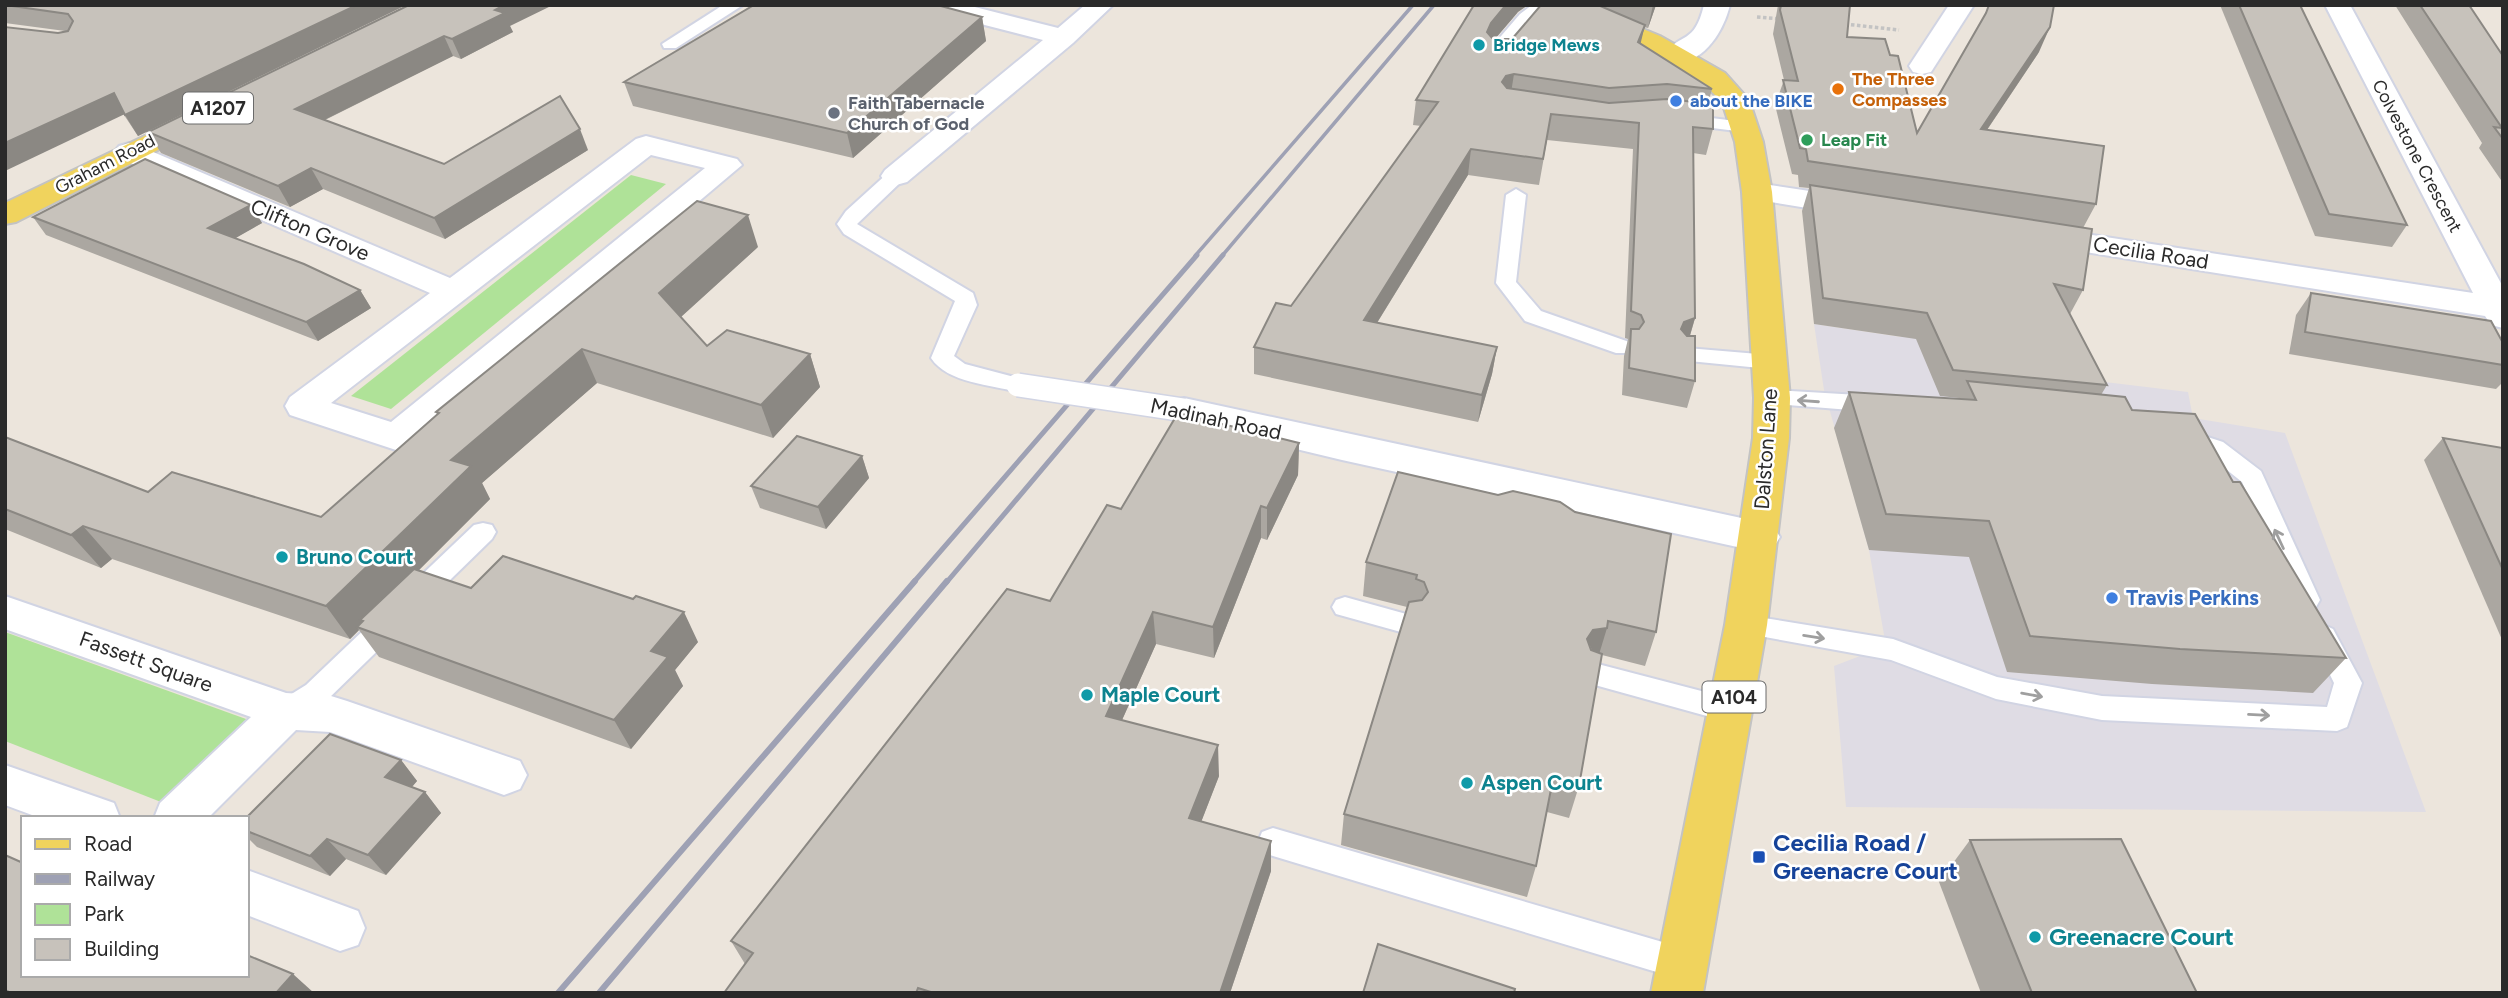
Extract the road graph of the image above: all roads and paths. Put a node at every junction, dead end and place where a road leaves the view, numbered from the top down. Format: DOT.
graph roads {
  1 [pos="735,5"];
  2 [pos="935,5"];
  3 [pos="1101,5"];
  4 [pos="1549,5"];
  5 [pos="1563,5"];
  6 [pos="1717,5"];
  7 [pos="1962,5"];
  8 [pos="2337,5"];
  9 [pos="1749,17"];
  10 [pos="1787,20"];
  11 [pos="1839,23"];
  12 [pos="1877,26"];
  13 [pos="1064,37"];
  14 [pos="670,44"];
  15 [pos="1499,55"];
  16 [pos="1677,55"];
  17 [pos="1922,66"];
  18 [pos="227,104"];
  19 [pos="1661,117"];
  20 [pos="1744,127"];
  21 [pos="129,152"];
  22 [pos="895,176"];
  23 [pos="1758,192"];
  24 [pos="1516,195"];
  25 [pos="1884,212"];
  26 [pos="5,215"];
  27 [pos="2007,231"];
  28 [pos="453,291"];
  29 [pos="2501,311"];
  30 [pos="1624,348"];
  31 [pos="1687,355"];
  32 [pos="1771,380"];
  33 [pos="1899,405"];
  34 [pos="1184,410"];
  35 [pos="2159,429"];
  36 [pos="483,532"];
  37 [pos="1760,537"];
  38 [pos="1345,607"];
  39 [pos="5,612"];
  40 [pos="1408,624"];
  41 [pos="1746,625"];
  42 [pos="1594,674"];
  43 [pos="1732,711"];
  44 [pos="286,712"];
  45 [pos="504,775"];
  46 [pos="5,785"];
  47 [pos="91,816"];
  48 [pos="179,816"];
  49 [pos="1273,842"];
  50 [pos="248,892"];
  51 [pos="340,928"];
  52 [pos="1680,978"];
  1 -- 14 [label="lane"];
  2 -- 13 [label="street"];
  3 -- 13 [label="street"];
  4 -- 15 [label="street"];
  5 -- 16 [label="main road, Dalston Lane / A104"];
  6 -- 16 [label="street"];
  7 -- 17 [label="street"];
  8 -- 29 [label="street, Colvestone Crescent"];
  9 -- 10 [label="path"];
  11 -- 12 [label="path"];
  13 -- 22 [label="street"];
  16 -- 20 [label="main road, Dalston Lane / A104"];
  18 -- 21 [label="main road, Graham Road / A1207"];
  19 -- 20 [label="lane"];
  20 -- 23 [label="main road, Dalston Lane / A104"];
  21 -- 26 [label="main road, Graham Road / A1207"];
  21 -- 28 [label="street, Clifton Grove"];
  22 -- 34 [label="lane, Madinah Road, bridge"];
  23 -- 25 [label="street"];
  23 -- 32 [label="main road, Dalston Lane / A104"];
  24 -- 30 [label="lane"];
  27 -- 29 [label="street, Cecilia Road"];
  28 -- 28 [label="street"];
  31 -- 32 [label="lane"];
  33 -- 32 [label="lane, one-way"];
  32 -- 37 [label="main road, Dalston Lane / A104"];
  34 -- 37 [label="street, Madinah Road"];
  41 -- 35 [label="lane, one-way"];
  36 -- 44 [label="lane"];
  37 -- 41 [label="main road, Dalston Lane / A104"];
  38 -- 40 [label="lane"];
  39 -- 44 [label="street, Fassett Square"];
  41 -- 43 [label="main road, Dalston Lane / A104"];
  42 -- 43 [label="lane"];
  43 -- 52 [label="main road, Dalston Lane / A104"];
  44 -- 45 [label="street, Fassett Square"];
  44 -- 48 [label="street"];
  46 -- 47 [label="street"];
  49 -- 52 [label="lane"];
  50 -- 51 [label="street"];
}
